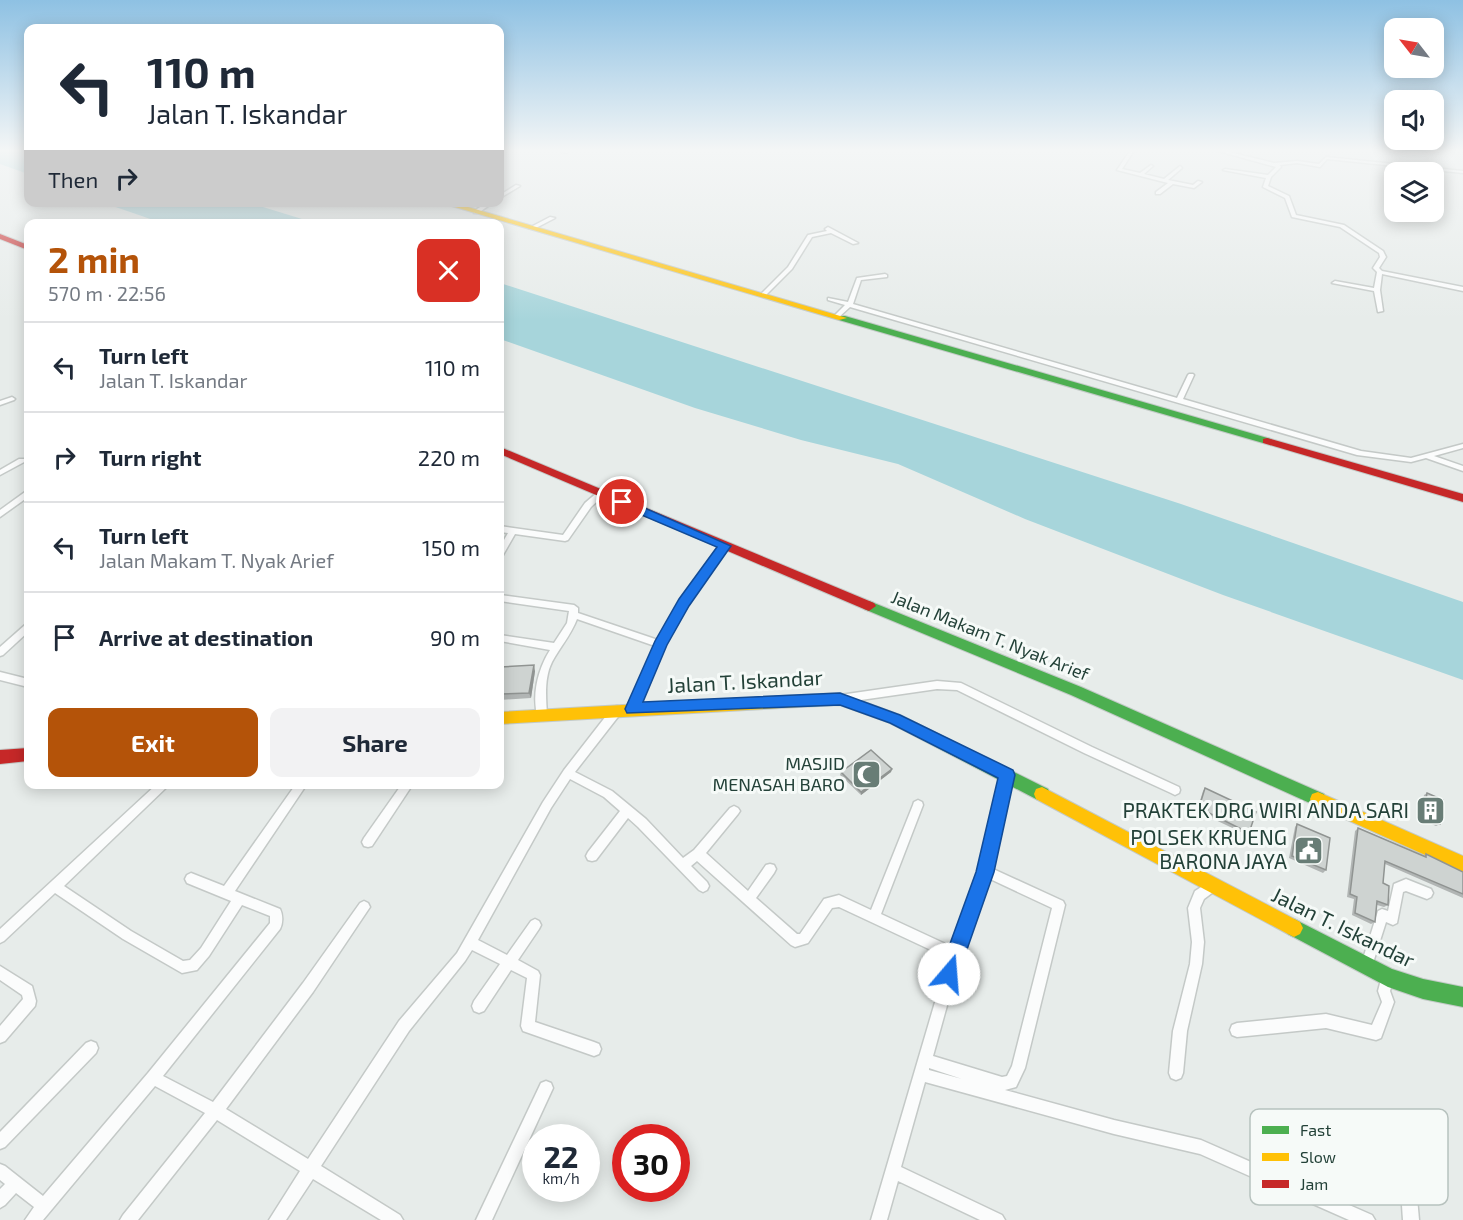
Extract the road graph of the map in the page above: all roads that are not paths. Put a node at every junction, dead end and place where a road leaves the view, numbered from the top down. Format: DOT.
graph roads {
  1 [pos="1290,206"];
  2 [pos="462,207"];
  3 [pos="485,207"];
  4 [pos="478,211"];
  5 [pos="549,220"];
  6 [pos="535,226"];
  7 [pos="823,227"];
  8 [pos="832,231"];
  9 [pos="0,236"];
  10 [pos="855,243"];
  11 [pos="24,246"];
  12 [pos="1380,273"];
  13 [pos="885,276"];
  14 [pos="1335,283"];
  15 [pos="1463,288"];
  16 [pos="1377,290"];
  17 [pos="764,294"];
  18 [pos="830,299"];
  19 [pos="849,305"];
  20 [pos="1380,311"];
  21 [pos="838,315"];
  22 [pos="1191,375"];
  23 [pos="1117,389"];
  24 [pos="12,399"];
  25 [pos="1179,401"];
  26 [pos="0,403"];
  27 [pos="1463,446"];
  28 [pos="504,452"];
  29 [pos="1346,456"];
  30 [pos="1428,457"];
  31 [pos="22,460"];
  32 [pos="1463,469"];
  33 [pos="0,473"];
  34 [pos="602,494"];
  35 [pos="24,497"];
  36 [pos="1463,498"];
  37 [pos="0,514"];
  38 [pos="504,530"];
  39 [pos="513,531"];
  40 [pos="504,546"];
  41 [pos="725,546"];
  42 [pos="504,598"];
  43 [pos="574,615"];
  44 [pos="24,631"];
  45 [pos="504,639"];
  46 [pos="660,644"];
  47 [pos="554,647"];
  48 [pos="0,652"];
  49 [pos="0,676"];
  50 [pos="24,682"];
  51 [pos="840,699"];
  52 [pos="633,709"];
  53 [pos="617,710"];
  54 [pos="542,715"];
  55 [pos="504,718"];
  56 [pos="24,755"];
  57 [pos="0,757"];
  58 [pos="568,773"];
  59 [pos="1007,775"];
  60 [pos="160,789"];
  61 [pos="299,789"];
  62 [pos="405,789"];
  63 [pos="1175,790"];
  64 [pos="918,805"];
  65 [pos="627,810"];
  66 [pos="734,811"];
  67 [pos="368,842"];
  68 [pos="698,854"];
  69 [pos="592,856"];
  70 [pos="1463,864"];
  71 [pos="682,865"];
  72 [pos="770,869"];
  73 [pos="985,872"];
  74 [pos="191,879"];
  75 [pos="702,886"];
  76 [pos="1212,886"];
  77 [pos="56,887"];
  78 [pos="1427,893"];
  79 [pos="233,896"];
  80 [pos="748,900"];
  81 [pos="364,907"];
  82 [pos="874,916"];
  83 [pos="536,925"];
  84 [pos="0,937"];
  85 [pos="469,942"];
  86 [pos="955,954"];
  87 [pos="510,962"];
  88 [pos="1367,965"];
  89 [pos="0,972"];
  90 [pos="1388,977"];
  91 [pos="1463,996"];
  92 [pos="479,1006"];
  93 [pos="1237,1030"];
  94 [pos="0,1036"];
  95 [pos="91,1048"];
  96 [pos="594,1048"];
  97 [pos="922,1067"];
  98 [pos="1176,1073"];
  99 [pos="153,1078"];
  100 [pos="546,1088"];
  101 [pos="218,1112"];
  102 [pos="0,1142"];
  103 [pos="1250,1169"];
  104 [pos="0,1171"];
  105 [pos="312,1171"];
  106 [pos="893,1171"];
  107 [pos="15,1183"];
  108 [pos="0,1200"];
  109 [pos="1333,1205"];
  110 [pos="1410,1205"];
  111 [pos="44,1206"];
  112 [pos="33,1220"];
  113 [pos="128,1220"];
  114 [pos="278,1220"];
  115 [pos="394,1220"];
  116 [pos="484,1220"];
  117 [pos="879,1220"];
  118 [pos="997,1220"];
  119 [pos="1367,1220"];
  120 [pos="1411,1220"];
  1 -- 12 [label="street"];
  2 -- 4 [label="street"];
  3 -- 4 [label="street"];
  4 -- 6 [label="street"];
  5 -- 6 [label="street"];
  6 -- 17 [label="street"];
  7 -- 8 [label="street"];
  8 -- 10 [label="street"];
  8 -- 17 [label="street"];
  9 -- 11 [label="street"];
  12 -- 15 [label="street"];
  12 -- 16 [label="street"];
  13 -- 19 [label="street"];
  14 -- 16 [label="street"];
  16 -- 20 [label="street"];
  17 -- 21 [label="street"];
  18 -- 19 [label="street"];
  19 -- 21 [label="street"];
  19 -- 23 [label="street"];
  21 -- 23 [label="street"];
  22 -- 25 [label="street"];
  23 -- 25 [label="street"];
  23 -- 29 [label="street"];
  24 -- 26 [label="street"];
  25 -- 29 [label="street"];
  27 -- 30 [label="street"];
  28 -- 34 [label="street, Jalan Makam T. Nyak Arief"];
  29 -- 30 [label="street"];
  29 -- 36 [label="street"];
  30 -- 32 [label="street"];
  31 -- 33 [label="street"];
  34 -- 39 [label="street"];
  34 -- 41 [label="street, Jalan Makam T. Nyak Arief"];
  35 -- 37 [label="street"];
  38 -- 39 [label="street"];
  39 -- 40 [label="street"];
  41 -- 46 [label="street"];
  41 -- 70 [label="street, Jalan Makam T. Nyak Arief"];
  42 -- 43 [label="street"];
  43 -- 46 [label="street"];
  43 -- 47 [label="street"];
  44 -- 48 [label="street"];
  45 -- 47 [label="street"];
  46 -- 52 [label="street"];
  47 -- 54 [label="street"];
  49 -- 50 [label="street"];
  51 -- 52 [label="street, Jalan T. Iskandar"];
  51 -- 59 [label="street, Jalan T. Iskandar"];
  51 -- 63 [label="street"];
  52 -- 53 [label="street, Jalan T. Iskandar"];
  53 -- 54 [label="street, Jalan T. Iskandar"];
  53 -- 58 [label="street"];
  54 -- 55 [label="street, Jalan T. Iskandar"];
  56 -- 57 [label="street"];
  58 -- 65 [label="street"];
  58 -- 85 [label="street"];
  59 -- 73 [label="street"];
  59 -- 76 [label="street, Jalan T. Iskandar"];
  60 -- 77 [label="street"];
  61 -- 79 [label="street"];
  62 -- 67 [label="street"];
  64 -- 82 [label="street"];
  65 -- 69 [label="street"];
  65 -- 71 [label="street"];
  66 -- 68 [label="street"];
  68 -- 71 [label="street"];
  68 -- 80 [label="street"];
  71 -- 75 [label="street"];
  72 -- 80 [label="street"];
  73 -- 86 [label="street"];
  73 -- 97 [label="street"];
  74 -- 79 [label="street"];
  76 -- 88 [label="street, Jalan T. Iskandar"];
  76 -- 98 [label="street"];
  77 -- 79 [label="street"];
  77 -- 84 [label="street"];
  78 -- 88 [label="street"];
  79 -- 99 [label="street"];
  80 -- 82 [label="street"];
  81 -- 101 [label="street"];
  82 -- 86 [label="street"];
  83 -- 87 [label="street"];
  85 -- 87 [label="street"];
  85 -- 105 [label="street"];
  86 -- 97 [label="street"];
  87 -- 92 [label="street"];
  87 -- 96 [label="street"];
  88 -- 90 [label="street, Jalan T. Iskandar"];
  89 -- 94 [label="street"];
  90 -- 91 [label="street, Jalan T. Iskandar"];
  90 -- 93 [label="street"];
  95 -- 102 [label="street"];
  97 -- 103 [label="street"];
  97 -- 106 [label="street"];
  99 -- 101 [label="street"];
  99 -- 111 [label="street"];
  100 -- 116 [label="street"];
  101 -- 105 [label="street"];
  101 -- 113 [label="street"];
  104 -- 107 [label="street"];
  105 -- 114 [label="street"];
  105 -- 115 [label="street"];
  106 -- 117 [label="street"];
  106 -- 118 [label="street"];
  107 -- 108 [label="street"];
  107 -- 111 [label="street"];
  109 -- 119 [label="street"];
  110 -- 120 [label="street"];
  111 -- 112 [label="street"];
}
